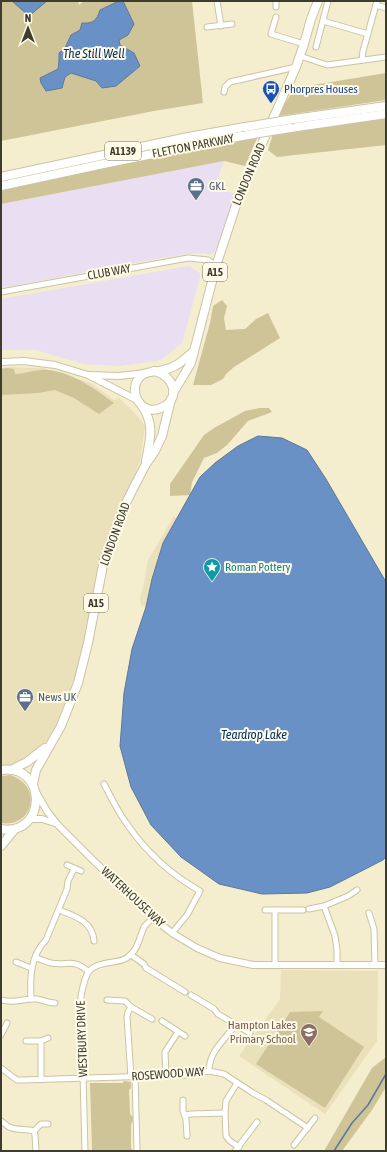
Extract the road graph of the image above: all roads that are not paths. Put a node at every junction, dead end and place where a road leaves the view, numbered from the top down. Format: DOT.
graph roads {
  1 [pos="217,1"];
  2 [pos="276,1"];
  3 [pos="312,1"];
  4 [pos="318,1"];
  5 [pos="328,1"];
  6 [pos="376,3"];
  7 [pos="276,7"];
  8 [pos="386,8"];
  9 [pos="276,17"];
  10 [pos="311,18"];
  11 [pos="322,21"];
  12 [pos="232,24"];
  13 [pos="221,26"];
  14 [pos="207,27"];
  15 [pos="368,34"];
  16 [pos="304,44"];
  17 [pos="316,47"];
  18 [pos="300,56"];
  19 [pos="386,57"];
  20 [pos="362,60"];
  21 [pos="296,67"];
  22 [pos="224,92"];
  23 [pos="386,106"];
  24 [pos="386,114"];
  25 [pos="1,177"];
  26 [pos="1,186"];
  27 [pos="216,266"];
  28 [pos="1,292"];
  29 [pos="194,351"];
  30 [pos="1,362"];
  31 [pos="151,372"];
  32 [pos="88,375"];
  33 [pos="172,396"];
  34 [pos="139,403"];
  35 [pos="146,464"];
  36 [pos="50,744"];
  37 [pos="1,770"];
  38 [pos="11,770"];
  39 [pos="33,784"];
  40 [pos="104,787"];
  41 [pos="36,792"];
  42 [pos="30,819"];
  43 [pos="57,824"];
  44 [pos="1,829"];
  45 [pos="15,829"];
  46 [pos="1,846"];
  47 [pos="68,865"];
  48 [pos="74,869"];
  49 [pos="81,871"];
  50 [pos="357,890"];
  51 [pos="324,906"];
  52 [pos="59,910"];
  53 [pos="265,910"];
  54 [pos="275,910"];
  55 [pos="369,913"];
  56 [pos="153,918"];
  57 [pos="172,933"];
  58 [pos="94,941"];
  59 [pos="131,955"];
  60 [pos="36,958"];
  61 [pos="16,962"];
  62 [pos="275,965"];
  63 [pos="337,965"];
  64 [pos="375,965"];
  65 [pos="386,965"];
  66 [pos="31,968"];
  67 [pos="88,971"];
  68 [pos="185,992"];
  69 [pos="191,995"];
  70 [pos="31,999"];
  71 [pos="2,1000"];
  72 [pos="107,1000"];
  73 [pos="55,1003"];
  74 [pos="132,1007"];
  75 [pos="152,1019"];
  76 [pos="162,1021"];
  77 [pos="7,1023"];
  78 [pos="236,1024"];
  79 [pos="178,1032"];
  80 [pos="250,1033"];
  81 [pos="1,1035"];
  82 [pos="185,1036"];
  83 [pos="48,1038"];
  84 [pos="26,1041"];
  85 [pos="41,1041"];
  86 [pos="1,1068"];
  87 [pos="209,1071"];
  88 [pos="166,1075"];
  89 [pos="133,1077"];
  90 [pos="83,1078"];
  91 [pos="41,1079"];
  92 [pos="238,1083"];
  93 [pos="184,1100"];
  94 [pos="225,1113"];
  95 [pos="186,1115"];
  96 [pos="315,1118"];
  97 [pos="1,1121"];
  98 [pos="257,1122"];
  99 [pos="48,1124"];
  100 [pos="308,1128"];
  101 [pos="34,1131"];
  102 [pos="187,1136"];
  103 [pos="294,1145"];
  104 [pos="237,1149"];
  105 [pos="36,1151"];
  106 [pos="85,1151"];
  107 [pos="137,1151"];
  1 -- 13 [label="street"];
  2 -- 7 [label="street"];
  3 -- 10 [label="main road"];
  4 -- 10 [label="main road, LONDON ROAD / A15"];
  5 -- 11 [label="street"];
  6 -- 8 [label="street"];
  6 -- 15 [label="street"];
  9 -- 16 [label="street"];
  10 -- 16 [label="main road, LONDON ROAD / A15"];
  11 -- 15 [label="street"];
  11 -- 17 [label="street"];
  12 -- 13 [label="street"];
  13 -- 14 [label="street"];
  15 -- 20 [label="street"];
  16 -- 18 [label="main road, LONDON ROAD / A15"];
  18 -- 20 [label="street"];
  18 -- 21 [label="main road, LONDON ROAD / A15"];
  19 -- 20 [label="street"];
  21 -- 22 [label="street"];
  21 -- 27 [label="main road, LONDON ROAD / A15"];
  23 -- 25 [label="main road, FLETTON PARKWAY / A1139, bridge"];
  24 -- 26 [label="main road, FLETTON PARKWAY / A1139, bridge"];
  27 -- 28 [label="street, CLUB WAY"];
  27 -- 29 [label="main road, LONDON ROAD / A15"];
  29 -- 31 [label="main road"];
  29 -- 33 [label="main road, LONDON ROAD / A15"];
  30 -- 32 [label="street"];
  31 -- 32 [label="street"];
  31 -- 33 [label="main road"];
  31 -- 34 [label="main road, A15"];
  32 -- 34 [label="street"];
  33 -- 34 [label="main road, A15"];
  33 -- 35 [label="main road, LONDON ROAD / A15"];
  34 -- 35 [label="main road, LONDON ROAD / A15"];
  35 -- 36 [label="main road, LONDON ROAD / A15"];
  36 -- 38 [label="main road, LONDON ROAD / A15"];
  36 -- 39 [label="main road, LONDON ROAD / A15"];
  37 -- 38 [label="main road"];
  38 -- 39 [label="main road"];
  39 -- 41 [label="main road"];
  40 -- 57 [label="street"];
  41 -- 42 [label="main road"];
  41 -- 43 [label="street, WATERHOUSE WAY"];
  42 -- 43 [label="street, WATERHOUSE WAY"];
  42 -- 45 [label="main road"];
  43 -- 56 [label="street, WATERHOUSE WAY"];
  44 -- 45 [label="main road"];
  45 -- 46 [label="main road"];
  47 -- 48 [label="street"];
  48 -- 49 [label="street"];
  48 -- 52 [label="street"];
  50 -- 51 [label="street"];
  51 -- 54 [label="street"];
  51 -- 63 [label="street"];
  52 -- 58 [label="street"];
  52 -- 60 [label="street"];
  53 -- 54 [label="street"];
  54 -- 62 [label="street"];
  55 -- 64 [label="street"];
  56 -- 57 [label="street, WATERHOUSE WAY"];
  56 -- 59 [label="street"];
  57 -- 62 [label="street, WATERHOUSE WAY"];
  59 -- 67 [label="street"];
  59 -- 68 [label="street"];
  60 -- 66 [label="street"];
  60 -- 67 [label="street"];
  61 -- 66 [label="street"];
  62 -- 63 [label="street, WATERHOUSE WAY"];
  63 -- 64 [label="street, WATERHOUSE WAY"];
  64 -- 65 [label="street, WATERHOUSE WAY"];
  66 -- 70 [label="street"];
  67 -- 90 [label="street, WESTBURY DRIVE"];
  69 -- 78 [label="street"];
  70 -- 71 [label="street"];
  70 -- 73 [label="street"];
  72 -- 74 [label="street"];
  74 -- 75 [label="street"];
  74 -- 89 [label="street"];
  76 -- 79 [label="street"];
  77 -- 81 [label="street"];
  78 -- 80 [label="street"];
  78 -- 87 [label="street"];
  79 -- 82 [label="street"];
  79 -- 88 [label="street"];
  83 -- 85 [label="street"];
  84 -- 85 [label="street"];
  85 -- 91 [label="street"];
  86 -- 91 [label="street, ROSEWOOD WAY"];
  87 -- 88 [label="street, ROSEWOOD WAY"];
  87 -- 92 [label="street, ROSEWOOD WAY"];
  88 -- 89 [label="street, ROSEWOOD WAY"];
  89 -- 90 [label="street, ROSEWOOD WAY"];
  89 -- 107 [label="street"];
  90 -- 91 [label="street, ROSEWOOD WAY"];
  90 -- 106 [label="street, WESTBURY DRIVE"];
  92 -- 94 [label="street"];
  92 -- 100 [label="street, ROSEWOOD WAY"];
  93 -- 95 [label="street"];
  94 -- 95 [label="street"];
  94 -- 104 [label="street"];
  95 -- 102 [label="street"];
  96 -- 100 [label="street"];
  97 -- 101 [label="street"];
  98 -- 104 [label="street"];
  99 -- 101 [label="street"];
  100 -- 103 [label="street"];
  101 -- 105 [label="street"];
}
